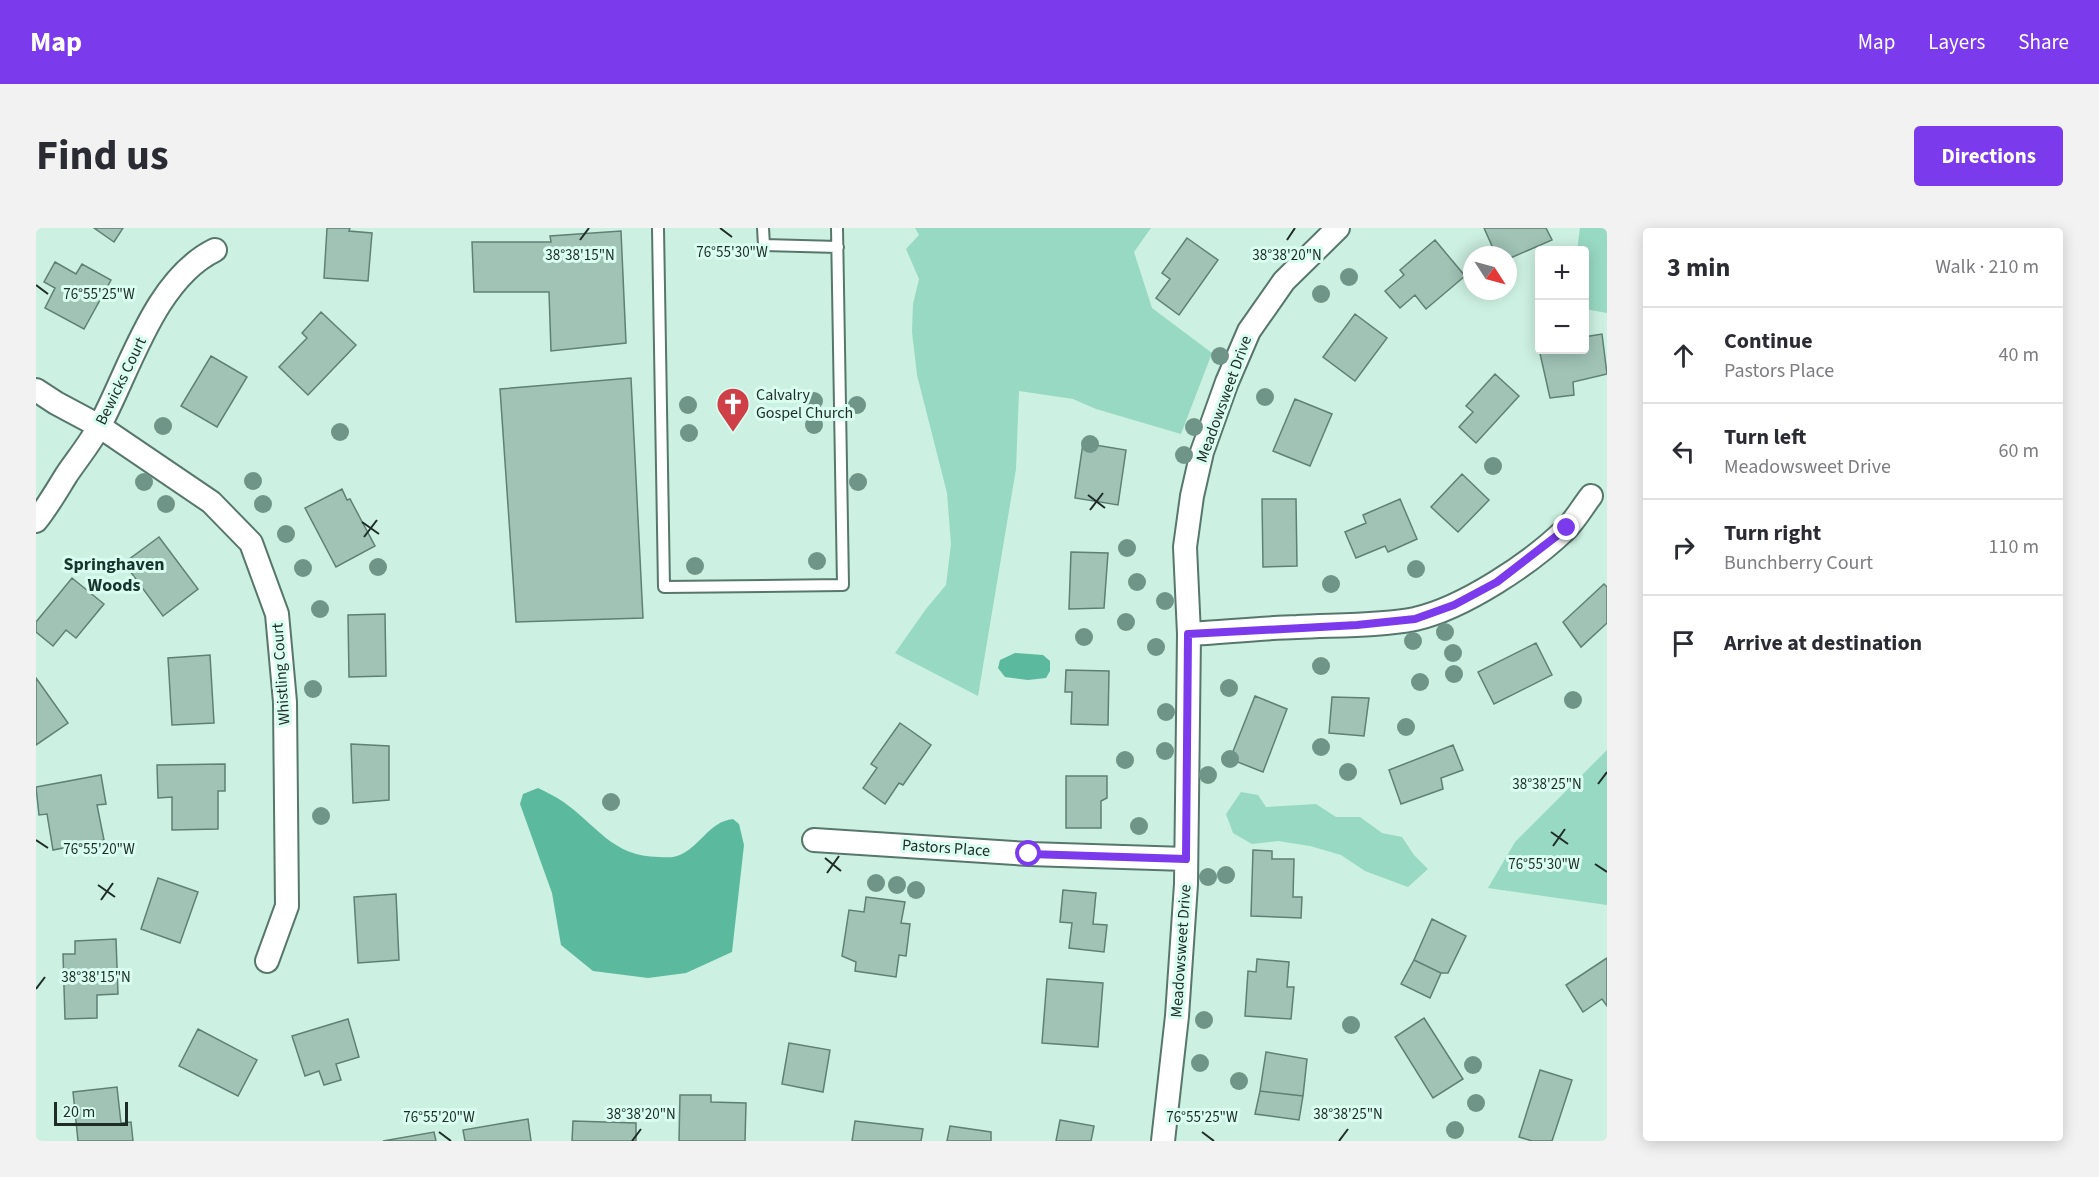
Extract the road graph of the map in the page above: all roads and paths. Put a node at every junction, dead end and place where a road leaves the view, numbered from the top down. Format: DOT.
graph roads {
  1 [pos="658,228"];
  2 [pos="763,228"];
  3 [pos="837,228"];
  4 [pos="1338,228"];
  5 [pos="838,247"];
  6 [pos="215,250"];
  7 [pos="36,390"];
  8 [pos="99,426"];
  9 [pos="1591,496"];
  10 [pos="36,520"];
  11 [pos="1188,634"];
  12 [pos="814,840"];
  13 [pos="1186,859"];
  14 [pos="267,961"];
  15 [pos="1163,1141"];
  1 -- 5 [label="lane"];
  2 -- 5 [label="lane"];
  3 -- 5 [label="lane"];
  4 -- 11 [label="street, Meadowsweet Drive"];
  6 -- 8 [label="street, Bewicks Court"];
  7 -- 8 [label="street, Whistling Court"];
  8 -- 10 [label="street, Bewicks Court"];
  8 -- 14 [label="street, Whistling Court"];
  9 -- 11 [label="street"];
  11 -- 13 [label="street, Meadowsweet Drive"];
  12 -- 13 [label="street, Pastors Place"];
  13 -- 15 [label="street, Meadowsweet Drive"];
}
